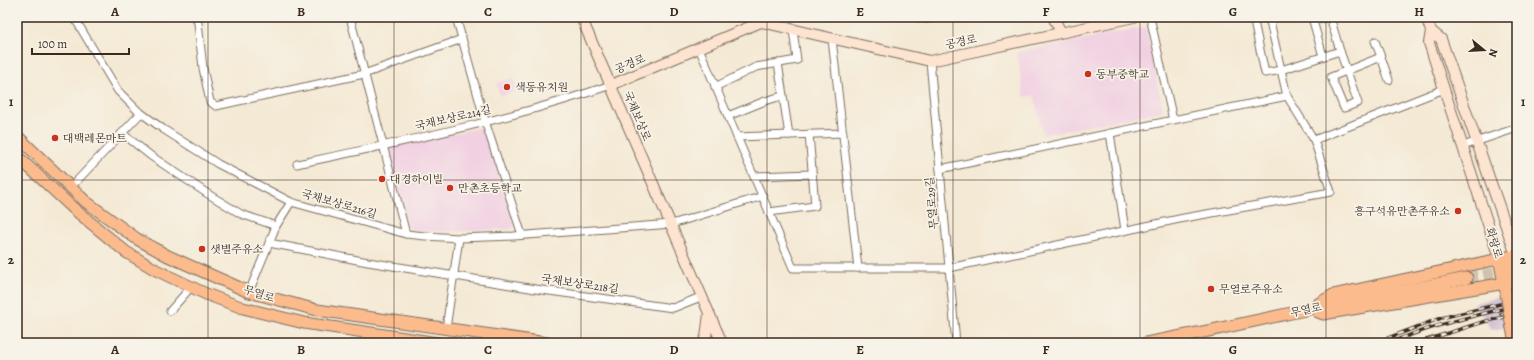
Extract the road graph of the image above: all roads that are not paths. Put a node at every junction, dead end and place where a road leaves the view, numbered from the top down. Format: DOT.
graph roads {
  1 [pos="74,17"];
  2 [pos="196,17"];
  3 [pos="350,17"];
  4 [pos="456,17"];
  5 [pos="581,17"];
  6 [pos="916,17"];
  7 [pos="935,17"];
  8 [pos="1053,17"];
  9 [pos="1134,17"];
  10 [pos="1150,17"];
  11 [pos="1257,17"];
  12 [pos="1269,17"];
  13 [pos="1329,17"];
  14 [pos="1426,17"];
  15 [pos="761,20"];
  16 [pos="793,30"];
  17 [pos="1431,31"];
  18 [pos="1061,32"];
  19 [pos="462,38"];
  20 [pos="832,39"];
  21 [pos="1375,41"];
  22 [pos="699,48"];
  23 [pos="1340,51"];
  24 [pos="1323,56"];
  25 [pos="1381,57"];
  26 [pos="930,61"];
  27 [pos="778,63"];
  28 [pos="1281,70"];
  29 [pos="1347,71"];
  30 [pos="364,74"];
  31 [pos="1389,80"];
  32 [pos="611,85"];
  33 [pos="715,87"];
  34 [pos="1444,89"];
  35 [pos="782,96"];
  36 [pos="1287,96"];
  37 [pos="141,113"];
  38 [pos="728,116"];
  39 [pos="1173,120"];
  40 [pos="485,122"];
  41 [pos="1517,128"];
  42 [pos="122,133"];
  43 [pos="843,133"];
  44 [pos="1110,133"];
  45 [pos="809,134"];
  46 [pos="789,135"];
  47 [pos="17,136"];
  48 [pos="737,137"];
  49 [pos="1314,140"];
  50 [pos="1476,142"];
  51 [pos="383,146"];
  52 [pos="1463,146"];
  53 [pos="17,156"];
  54 [pos="297,164"];
  55 [pos="940,169"];
  56 [pos="812,174"];
  57 [pos="754,176"];
  58 [pos="70,187"];
  59 [pos="763,196"];
  60 [pos="291,202"];
  61 [pos="769,212"];
  62 [pos="672,224"];
  63 [pos="276,226"];
  64 [pos="1125,230"];
  65 [pos="406,234"];
  66 [pos="522,235"];
  67 [pos="459,238"];
  68 [pos="269,243"];
  69 [pos="1511,257"];
  70 [pos="858,268"];
  71 [pos="949,268"];
  72 [pos="203,271"];
  73 [pos="452,276"];
  74 [pos="1467,278"];
  75 [pos="1512,285"];
  76 [pos="191,287"];
  77 [pos="249,292"];
  78 [pos="703,296"];
  79 [pos="1310,309"];
  80 [pos="170,311"];
  81 [pos="709,312"];
  82 [pos="446,329"];
  83 [pos="438,343"];
  84 [pos="547,343"];
  85 [pos="703,343"];
  86 [pos="722,343"];
  87 [pos="956,343"];
  88 [pos="1146,343"];
  89 [pos="1515,343"];
  1 -- 37 [label="street, 국채보상로216길"];
  2 -- 30 [label="street"];
  3 -- 30 [label="street"];
  4 -- 19 [label="street"];
  5 -- 32 [label="main road, 국채보상로"];
  6 -- 7 [label="street"];
  8 -- 18 [label="main road"];
  9 -- 18 [label="main road, 공경로"];
  10 -- 39 [label="street"];
  11 -- 28 [label="street"];
  12 -- 28 [label="street"];
  13 -- 23 [label="street"];
  13 -- 24 [label="street"];
  14 -- 17 [label="main road, 화랑로"];
  15 -- 16 [label="main road, 공경로"];
  15 -- 22 [label="main road, 공경로"];
  16 -- 20 [label="main road, 공경로"];
  16 -- 27 [label="street"];
  17 -- 34 [label="main road, 화랑로"];
  17 -- 50 [label="main road, 화랑로"];
  18 -- 26 [label="main road, 공경로"];
  19 -- 30 [label="street"];
  19 -- 40 [label="street"];
  20 -- 26 [label="main road, 공경로"];
  20 -- 43 [label="street"];
  21 -- 25 [label="street"];
  22 -- 32 [label="main road, 공경로"];
  22 -- 33 [label="street"];
  23 -- 24 [label="street"];
  23 -- 29 [label="street"];
  24 -- 28 [label="street"];
  25 -- 29 [label="street"];
  25 -- 31 [label="street"];
  26 -- 55 [label="street, 무열로29길"];
  27 -- 33 [label="street"];
  27 -- 35 [label="street"];
  28 -- 36 [label="street"];
  29 -- 29 [label="street"];
  30 -- 51 [label="street"];
  32 -- 40 [label="street, 국채보상로214길"];
  32 -- 62 [label="main road, 국채보상로"];
  33 -- 38 [label="street"];
  34 -- 49 [label="street"];
  34 -- 52 [label="main road, 화랑로"];
  35 -- 38 [label="street"];
  35 -- 46 [label="street"];
  36 -- 39 [label="street"];
  36 -- 49 [label="street"];
  37 -- 42 [label="street"];
  37 -- 60 [label="street, 국채보상로216길"];
  38 -- 48 [label="street"];
  39 -- 44 [label="street"];
  40 -- 51 [label="street, 국채보상로214길"];
  40 -- 66 [label="street"];
  41 -- 50 [label="street"];
  42 -- 58 [label="street"];
  42 -- 63 [label="street"];
  43 -- 45 [label="street"];
  43 -- 70 [label="street"];
  44 -- 55 [label="street"];
  44 -- 64 [label="street"];
  45 -- 46 [label="street"];
  45 -- 56 [label="street"];
  46 -- 48 [label="street"];
  47 -- 58 [label="main road, 무열로"];
  48 -- 57 [label="street"];
  49 -- 64 [label="street"];
  50 -- 52 [label="street"];
  50 -- 69 [label="main road, 화랑로"];
  51 -- 54 [label="street, 국채보상로214길"];
  51 -- 65 [label="street"];
  52 -- 69 [label="main road, 화랑로"];
  53 -- 76 [label="main road, 무열로"];
  55 -- 71 [label="street, 무열로29길"];
  56 -- 57 [label="street"];
  56 -- 61 [label="street"];
  57 -- 59 [label="street"];
  58 -- 72 [label="main road, 무열로"];
  59 -- 61 [label="street"];
  59 -- 62 [label="street"];
  60 -- 63 [label="street"];
  60 -- 65 [label="street, 국채보상로216길"];
  61 -- 70 [label="street"];
  62 -- 66 [label="street, 국채보상로216길"];
  62 -- 78 [label="main road, 국채보상로"];
  63 -- 68 [label="street"];
  64 -- 71 [label="street"];
  65 -- 67 [label="street, 국채보상로216길"];
  66 -- 67 [label="street, 국채보상로216길"];
  67 -- 73 [label="street"];
  68 -- 73 [label="street, 국채보상로218길"];
  68 -- 77 [label="street"];
  69 -- 75 [label="main road, 화랑로"];
  69 -- 79 [label="main road"];
  70 -- 71 [label="street"];
  71 -- 87 [label="street, 무열로29길"];
  72 -- 76 [label="main road"];
  72 -- 77 [label="main road, 무열로"];
  73 -- 78 [label="street, 국채보상로218길"];
  73 -- 82 [label="street"];
  74 -- 79 [label="main road, 무열로"];
  75 -- 79 [label="main road"];
  75 -- 89 [label="main road, 화랑로, bridge"];
  76 -- 80 [label="street"];
  76 -- 83 [label="main road, 무열로"];
  77 -- 82 [label="main road, 무열로"];
  78 -- 81 [label="main road, 국채보상로"];
  79 -- 88 [label="main road, 무열로"];
  81 -- 85 [label="main road"];
  81 -- 86 [label="main road, 국채보상로"];
  82 -- 84 [label="main road, 무열로"];
}
